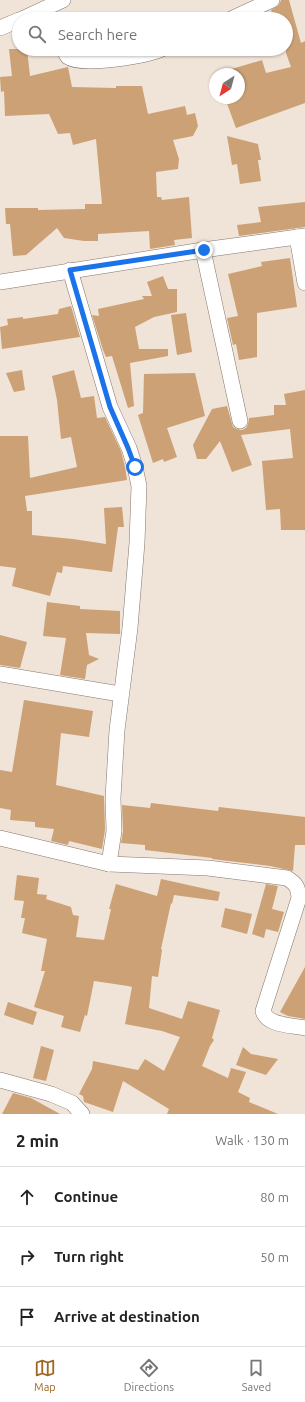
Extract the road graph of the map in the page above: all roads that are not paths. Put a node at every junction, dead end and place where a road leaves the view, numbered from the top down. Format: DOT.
graph roads {
  1 [pos="272,0"];
  2 [pos="57,8"];
  3 [pos="44,12"];
  4 [pos="246,12"];
  5 [pos="12,23"];
  6 [pos="0,28"];
  7 [pos="68,56"];
  8 [pos="138,56"];
  9 [pos="301,236"];
  10 [pos="204,250"];
  11 [pos="70,270"];
  12 [pos="0,282"];
  13 [pos="305,283"];
  14 [pos="240,422"];
  15 [pos="0,674"];
  16 [pos="120,694"];
  17 [pos="0,838"];
  18 [pos="108,864"];
  19 [pos="305,1028"];
  20 [pos="0,1080"];
  21 [pos="82,1114"];
  1 -- 4 [label="street"];
  2 -- 3 [label="street"];
  5 -- 6 [label="street"];
  7 -- 8 [label="street"];
  9 -- 10 [label="street"];
  9 -- 13 [label="street"];
  10 -- 11 [label="street"];
  10 -- 14 [label="street"];
  11 -- 12 [label="street"];
  11 -- 16 [label="street"];
  15 -- 16 [label="street"];
  16 -- 18 [label="street"];
  17 -- 18 [label="street"];
  18 -- 19 [label="street"];
  20 -- 21 [label="street"];
}
